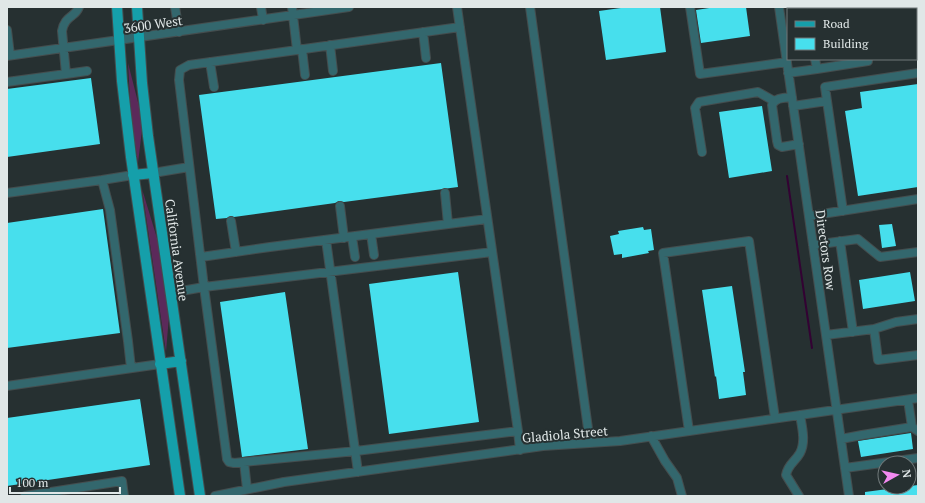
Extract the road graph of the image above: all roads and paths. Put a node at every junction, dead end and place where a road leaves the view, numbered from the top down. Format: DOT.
graph roads {
  1 [pos="79,7"];
  2 [pos="117,7"];
  3 [pos="137,7"];
  4 [pos="175,7"];
  5 [pos="261,7"];
  6 [pos="349,7"];
  7 [pos="457,7"];
  8 [pos="530,7"];
  9 [pos="690,7"];
  10 [pos="779,7"];
  11 [pos="292,11"];
  12 [pos="784,16"];
  13 [pos="263,20"];
  14 [pos="460,27"];
  15 [pos="7,30"];
  16 [pos="178,32"];
  17 [pos="423,32"];
  18 [pos="138,38"];
  19 [pos="118,41"];
  20 [pos="330,45"];
  21 [pos="64,48"];
  22 [pos="300,49"];
  23 [pos="9,56"];
  24 [pos="426,58"];
  25 [pos="815,60"];
  26 [pos="868,60"];
  27 [pos="210,62"];
  28 [pos="787,62"];
  29 [pos="817,69"];
  30 [pos="87,71"];
  31 [pos="333,71"];
  32 [pos="788,73"];
  33 [pos="918,73"];
  34 [pos="66,74"];
  35 [pos="305,75"];
  36 [pos="7,82"];
  37 [pos="214,87"];
  38 [pos="792,97"];
  39 [pos="774,101"];
  40 [pos="828,101"];
  41 [pos="793,106"];
  42 [pos="799,144"];
  43 [pos="702,152"];
  44 [pos="189,167"];
  45 [pos="153,173"];
  46 [pos="133,175"];
  47 [pos="102,180"];
  48 [pos="7,193"];
  49 [pos="445,193"];
  50 [pos="918,199"];
  51 [pos="340,206"];
  52 [pos="844,211"];
  53 [pos="809,216"];
  54 [pos="487,219"];
  55 [pos="231,221"];
  56 [pos="448,224"];
  57 [pos="371,234"];
  58 [pos="348,238"];
  59 [pos="326,240"];
  60 [pos="840,241"];
  61 [pos="813,245"];
  62 [pos="236,252"];
  63 [pos="492,252"];
  64 [pos="918,252"];
  65 [pos="374,255"];
  66 [pos="201,257"];
  67 [pos="355,257"];
  68 [pos="330,272"];
  69 [pos="204,287"];
  70 [pos="170,293"];
  71 [pos="918,320"];
  72 [pos="874,329"];
  73 [pos="853,332"];
  74 [pos="826,335"];
  75 [pos="918,355"];
  76 [pos="181,361"];
  77 [pos="160,364"];
  78 [pos="131,368"];
  79 [pos="7,386"];
  80 [pos="918,398"];
  81 [pos="908,400"];
  82 [pos="837,410"];
  83 [pos="800,415"];
  84 [pos="775,418"];
  85 [pos="915,429"];
  86 [pos="518,431"];
  87 [pos="689,431"];
  88 [pos="651,436"];
  89 [pos="841,439"];
  90 [pos="590,443"];
  91 [pos="520,450"];
  92 [pos="356,451"];
  93 [pos="918,458"];
  94 [pos="244,462"];
  95 [pos="845,468"];
  96 [pos="358,472"];
  97 [pos="247,489"];
  98 [pos="25,496"];
  99 [pos="124,496"];
  100 [pos="180,496"];
  101 [pos="200,496"];
  102 [pos="215,496"];
  103 [pos="682,496"];
  104 [pos="799,496"];
  105 [pos="849,496"];
  1 -- 21 [label="street"];
  2 -- 19 [label="main road"];
  3 -- 18 [label="main road, California Avenue"];
  4 -- 16 [label="street"];
  5 -- 13 [label="street"];
  6 -- 11 [label="street, 3600 West"];
  7 -- 14 [label="street"];
  8 -- 90 [label="street"];
  9 -- 28 [label="street"];
  10 -- 12 [label="street, Directors Row"];
  11 -- 13 [label="street, 3600 West"];
  11 -- 22 [label="street"];
  12 -- 28 [label="street, Directors Row"];
  13 -- 16 [label="street, 3600 West"];
  14 -- 17 [label="street"];
  14 -- 54 [label="street"];
  15 -- 23 [label="street"];
  16 -- 18 [label="street, 3600 West"];
  17 -- 20 [label="street"];
  17 -- 24 [label="street"];
  18 -- 19 [label="street, 3600 West"];
  18 -- 45 [label="main road, California Avenue"];
  19 -- 21 [label="street, 3600 West"];
  19 -- 46 [label="main road"];
  20 -- 22 [label="street"];
  20 -- 31 [label="street"];
  21 -- 23 [label="street, 3600 West"];
  21 -- 34 [label="street"];
  22 -- 27 [label="street"];
  22 -- 35 [label="street"];
  25 -- 29 [label="street"];
  26 -- 29 [label="street"];
  27 -- 37 [label="street"];
  27 -- 44 [label="street"];
  28 -- 32 [label="street, Directors Row"];
  29 -- 32 [label="street"];
  30 -- 34 [label="street"];
  32 -- 38 [label="street, Directors Row"];
  33 -- 40 [label="street"];
  34 -- 36 [label="street"];
  38 -- 39 [label="street"];
  38 -- 41 [label="street, Directors Row"];
  39 -- 42 [label="street"];
  39 -- 43 [label="street"];
  40 -- 41 [label="street"];
  40 -- 52 [label="street"];
  41 -- 42 [label="street, Directors Row"];
  42 -- 53 [label="street, Directors Row"];
  44 -- 45 [label="street"];
  44 -- 66 [label="street"];
  45 -- 46 [label="main road"];
  45 -- 70 [label="main road, California Avenue"];
  46 -- 47 [label="street"];
  46 -- 77 [label="main road"];
  47 -- 48 [label="street"];
  47 -- 78 [label="street"];
  49 -- 56 [label="street"];
  50 -- 52 [label="street"];
  51 -- 58 [label="street"];
  52 -- 53 [label="street"];
  53 -- 61 [label="street, Directors Row"];
  54 -- 56 [label="street"];
  54 -- 63 [label="street"];
  55 -- 62 [label="street"];
  56 -- 57 [label="street"];
  57 -- 58 [label="street"];
  57 -- 65 [label="street"];
  58 -- 59 [label="street"];
  58 -- 67 [label="street"];
  59 -- 62 [label="street"];
  59 -- 68 [label="street"];
  60 -- 61 [label="street"];
  60 -- 64 [label="street"];
  60 -- 73 [label="street"];
  61 -- 74 [label="street, Directors Row"];
  62 -- 66 [label="street"];
  63 -- 68 [label="street"];
  63 -- 86 [label="street"];
  66 -- 69 [label="street"];
  68 -- 69 [label="street"];
  68 -- 92 [label="street"];
  69 -- 70 [label="street"];
  69 -- 94 [label="street"];
  70 -- 76 [label="main road, California Avenue"];
  71 -- 72 [label="street"];
  72 -- 73 [label="street"];
  72 -- 75 [label="street"];
  73 -- 74 [label="street"];
  74 -- 82 [label="street, Directors Row"];
  76 -- 77 [label="main road"];
  76 -- 101 [label="main road, California Avenue"];
  77 -- 78 [label="street"];
  77 -- 100 [label="main road"];
  78 -- 79 [label="street"];
  80 -- 81 [label="street, Gladiola Street"];
  81 -- 82 [label="street, Gladiola Street"];
  81 -- 85 [label="street"];
  82 -- 83 [label="street, Gladiola Street"];
  82 -- 89 [label="street, Directors Row"];
  83 -- 84 [label="street, Gladiola Street"];
  83 -- 104 [label="street"];
  84 -- 87 [label="street, Gladiola Street"];
  84 -- 87 [label="street"];
  85 -- 89 [label="street"];
  86 -- 91 [label="street"];
  86 -- 92 [label="street"];
  87 -- 88 [label="street, Gladiola Street"];
  88 -- 90 [label="street, Gladiola Street"];
  88 -- 103 [label="street"];
  89 -- 95 [label="street, Directors Row"];
  90 -- 91 [label="street, Gladiola Street"];
  91 -- 96 [label="street, Gladiola Street"];
  92 -- 94 [label="street"];
  92 -- 96 [label="street"];
  93 -- 95 [label="street"];
  94 -- 97 [label="street"];
  95 -- 105 [label="street, Directors Row"];
  96 -- 97 [label="street, Gladiola Street"];
  97 -- 102 [label="street, Gladiola Street"];
  98 -- 99 [label="street"];
}
